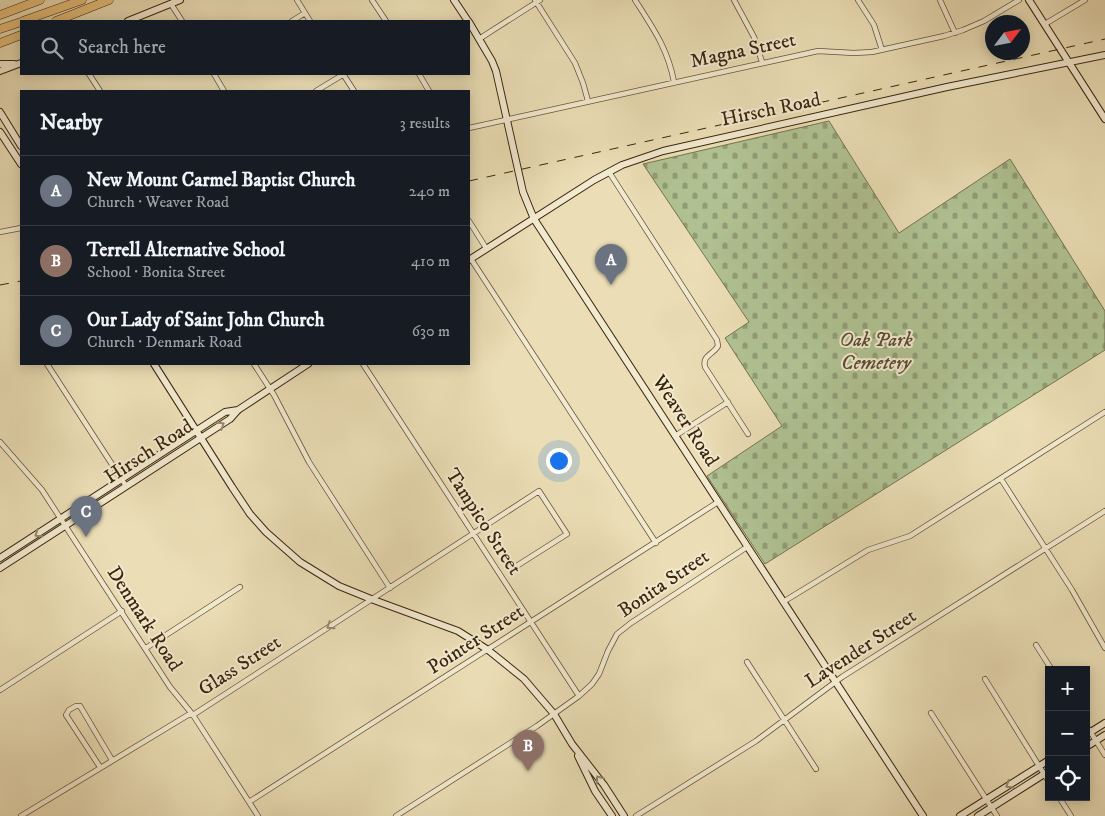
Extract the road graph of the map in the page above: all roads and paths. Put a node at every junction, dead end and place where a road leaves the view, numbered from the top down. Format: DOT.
graph roads {
  1 [pos="40,0"];
  2 [pos="82,0"];
  3 [pos="109,0"];
  4 [pos="180,0"];
  5 [pos="297,0"];
  6 [pos="372,0"];
  7 [pos="454,0"];
  8 [pos="635,0"];
  9 [pos="734,0"];
  10 [pos="858,0"];
  11 [pos="940,0"];
  12 [pos="1019,0"];
  13 [pos="1029,0"];
  14 [pos="1085,0"];
  15 [pos="537,1"];
  16 [pos="171,4"];
  17 [pos="305,13"];
  18 [pos="0,15"];
  19 [pos="27,20"];
  20 [pos="59,20"];
  21 [pos="131,20"];
  22 [pos="181,20"];
  23 [pos="294,20"];
  24 [pos="309,20"];
  25 [pos="385,20"];
  26 [pos="467,20"];
  27 [pos="20,23"];
  28 [pos="1045,24"];
  29 [pos="470,25"];
  30 [pos="0,30"];
  31 [pos="955,33"];
  32 [pos="20,35"];
  33 [pos="479,39"];
  34 [pos="0,43"];
  35 [pos="882,50"];
  36 [pos="1105,54"];
  37 [pos="762,62"];
  38 [pos="1068,63"];
  39 [pos="0,64"];
  40 [pos="20,64"];
  41 [pos="0,71"];
  42 [pos="90,75"];
  43 [pos="215,75"];
  44 [pos="342,75"];
  45 [pos="345,75"];
  46 [pos="420,75"];
  47 [pos="674,82"];
  48 [pos="99,90"];
  49 [pos="223,90"];
  50 [pos="318,90"];
  51 [pos="353,90"];
  52 [pos="428,90"];
  53 [pos="588,101"];
  54 [pos="0,112"];
  55 [pos="507,120"];
  56 [pos="1105,120"];
  57 [pos="470,128"];
  58 [pos="0,132"];
  59 [pos="20,144"];
  60 [pos="20,162"];
  61 [pos="609,172"];
  62 [pos="534,219"];
  63 [pos="470,223"];
  64 [pos="20,228"];
  65 [pos="0,232"];
  66 [pos="486,248"];
  67 [pos="470,260"];
  68 [pos="48,365"];
  69 [pos="155,365"];
  70 [pos="255,365"];
  71 [pos="307,365"];
  72 [pos="364,365"];
  73 [pos="270,390"];
  74 [pos="728,402"];
  75 [pos="238,410"];
  76 [pos="1105,412"];
  77 [pos="196,432"];
  78 [pos="748,434"];
  79 [pos="675,436"];
  80 [pos="201,438"];
  81 [pos="0,442"];
  82 [pos="1001,479"];
  83 [pos="122,480"];
  84 [pos="126,486"];
  85 [pos="718,502"];
  86 [pos="1105,511"];
  87 [pos="60,520"];
  88 [pos="65,526"];
  89 [pos="473,534"];
  90 [pos="656,543"];
  91 [pos="747,547"];
  92 [pos="1046,549"];
  93 [pos="0,558"];
  94 [pos="515,567"];
  95 [pos="0,568"];
  96 [pos="240,587"];
  97 [pos="390,588"];
  98 [pos="371,599"];
  99 [pos="783,602"];
  100 [pos="122,612"];
  101 [pos="531,622"];
  102 [pos="1036,645"];
  103 [pos="146,648"];
  104 [pos="1105,648"];
  105 [pos="488,650"];
  106 [pos="747,662"];
  107 [pos="1049,666"];
  108 [pos="985,679"];
  109 [pos="836,682"];
  110 [pos="0,690"];
  111 [pos="579,696"];
  112 [pos="931,713"];
  113 [pos="554,714"];
  114 [pos="194,715"];
  115 [pos="785,720"];
  116 [pos="1105,723"];
  117 [pos="1090,733"];
  118 [pos="1105,735"];
  119 [pos="1090,736"];
  120 [pos="1096,741"];
  121 [pos="572,744"];
  122 [pos="1090,745"];
  123 [pos="1105,755"];
  124 [pos="112,760"];
  125 [pos="1045,762"];
  126 [pos="1039,766"];
  127 [pos="100,767"];
  128 [pos="816,769"];
  129 [pos="1045,772"];
  130 [pos="1045,774"];
  131 [pos="986,800"];
  132 [pos="1062,801"];
  133 [pos="249,802"];
  134 [pos="992,808"];
  135 [pos="21,816"];
  136 [pos="258,816"];
  137 [pos="396,816"];
  138 [pos="612,816"];
  139 [pos="624,816"];
  140 [pos="636,816"];
  141 [pos="923,816"];
  142 [pos="960,816"];
  143 [pos="978,816"];
  144 [pos="997,816"];
  145 [pos="1071,816"];
  1 -- 18 [label="highway"];
  2 -- 19 [label="highway"];
  3 -- 20 [label="highway"];
  4 -- 16 [label="main road"];
  5 -- 17 [label="street"];
  6 -- 25 [label="street"];
  7 -- 26 [label="main road, Weaver Road"];
  8 -- 47 [label="street"];
  9 -- 37 [label="street"];
  10 -- 35 [label="street"];
  11 -- 31 [label="street"];
  12 -- 31 [label="street, Magna Street"];
  13 -- 28 [label="main road"];
  14 -- 28 [label="street"];
  15 -- 33 [label="street"];
  15 -- 53 [label="street"];
  16 -- 21 [label="main road"];
  16 -- 22 [label="street"];
  17 -- 23 [label="street"];
  17 -- 24 [label="street"];
  27 -- 30 [label="highway"];
  28 -- 38 [label="main road"];
  29 -- 33 [label="main road, Weaver Road"];
  31 -- 35 [label="street, Magna Street"];
  32 -- 34 [label="highway"];
  33 -- 55 [label="main road, Weaver Road"];
  35 -- 37 [label="street, Magna Street"];
  36 -- 38 [label="main road, Hirsch Road"];
  37 -- 47 [label="street, Magna Street"];
  38 -- 56 [label="main road"];
  38 -- 61 [label="main road, Hirsch Road"];
  39 -- 40 [label="main road"];
  40 -- 41 [label="main road"];
  42 -- 48 [label="street"];
  43 -- 49 [label="street"];
  44 -- 50 [label="street"];
  45 -- 51 [label="street"];
  46 -- 52 [label="street"];
  47 -- 53 [label="street, Magna Street"];
  53 -- 55 [label="street, Magna Street"];
  54 -- 59 [label="main road"];
  55 -- 57 [label="street, Magna Street"];
  55 -- 62 [label="main road, Weaver Road"];
  58 -- 60 [label="main road"];
  61 -- 62 [label="main road, Hirsch Road"];
  61 -- 74 [label="street"];
  62 -- 66 [label="main road, Hirsch Road"];
  62 -- 79 [label="main road, Weaver Road"];
  63 -- 66 [label="street"];
  64 -- 65 [label="street"];
  66 -- 67 [label="main road, Hirsch Road"];
  67 -- 90 [label="street"];
  68 -- 83 [label="street"];
  69 -- 77 [label="main road"];
  70 -- 73 [label="street"];
  71 -- 73 [label="main road, Hirsch Road"];
  72 -- 89 [label="street, Tampico Street"];
  73 -- 75 [label="main road, Hirsch Road"];
  73 -- 97 [label="street"];
  74 -- 78 [label="street"];
  74 -- 79 [label="street"];
  75 -- 77 [label="main road, Hirsch Road"];
  80 -- 75 [label="main road, Hirsch Road, one-way"];
  76 -- 82 [label="street"];
  77 -- 80 [label="main road"];
  77 -- 83 [label="main road, Hirsch Road"];
  79 -- 85 [label="main road, Weaver Road"];
  80 -- 84 [label="main road, Hirsch Road"];
  80 -- 98 [label="main road"];
  81 -- 87 [label="street, Denmark Road"];
  82 -- 92 [label="street"];
  82 -- 99 [label="street"];
  83 -- 84 [label="street"];
  83 -- 87 [label="main road, Hirsch Road"];
  84 -- 88 [label="main road, Hirsch Road"];
  85 -- 90 [label="street, Pointer Street"];
  85 -- 91 [label="main road, Weaver Road"];
  86 -- 92 [label="street, Lavender Street"];
  87 -- 88 [label="street, Denmark Road"];
  87 -- 93 [label="main road, Hirsch Road, one-way"];
  88 -- 95 [label="main road, Hirsch Road"];
  88 -- 100 [label="street, Denmark Road"];
  89 -- 94 [label="street, Glass Street"];
  89 -- 97 [label="street, Glass Street"];
  89 -- 101 [label="street, Tampico Street"];
  90 -- 101 [label="street, Pointer Street"];
  91 -- 99 [label="main road, Weaver Road"];
  91 -- 111 [label="street, Bonita Street"];
  92 -- 104 [label="street"];
  92 -- 109 [label="street, Lavender Street"];
  96 -- 103 [label="street"];
  97 -- 98 [label="street, Glass Street"];
  98 -- 105 [label="main road"];
  98 -- 114 [label="street, Glass Street, one-way"];
  99 -- 109 [label="main road, Weaver Road"];
  100 -- 103 [label="street, Denmark Road"];
  100 -- 110 [label="street"];
  101 -- 105 [label="street, Pointer Street"];
  101 -- 111 [label="street, Tampico Street"];
  102 -- 107 [label="street"];
  103 -- 114 [label="street, Denmark Road"];
  105 -- 113 [label="main road"];
  105 -- 133 [label="street, Pointer Street"];
  106 -- 115 [label="street"];
  108 -- 126 [label="street"];
  109 -- 115 [label="street, Lavender Street"];
  109 -- 141 [label="main road, Weaver Road"];
  111 -- 113 [label="street, Bonita Street"];
  112 -- 131 [label="street"];
  113 -- 121 [label="main road"];
  113 -- 137 [label="street, Bonita Street"];
  114 -- 124 [label="street, Glass Street"];
  114 -- 133 [label="street, Denmark Road"];
  115 -- 128 [label="street"];
  115 -- 140 [label="street, Lavender Street"];
  116 -- 117 [label="main road"];
  118 -- 120 [label="main road"];
  119 -- 120 [label="street"];
  120 -- 122 [label="main road"];
  120 -- 123 [label="street"];
  121 -- 138 [label="main road"];
  139 -- 121 [label="main road, one-way"];
  124 -- 127 [label="street, Glass Street"];
  124 -- 127 [label="street"];
  125 -- 126 [label="main road"];
  126 -- 129 [label="street"];
  126 -- 131 [label="main road, one-way"];
  127 -- 135 [label="street, Glass Street"];
  130 -- 134 [label="main road"];
  131 -- 134 [label="street"];
  131 -- 142 [label="main road"];
  132 -- 145 [label="street"];
  133 -- 136 [label="street, Denmark Road"];
  134 -- 143 [label="main road"];
  134 -- 144 [label="street"];
}
